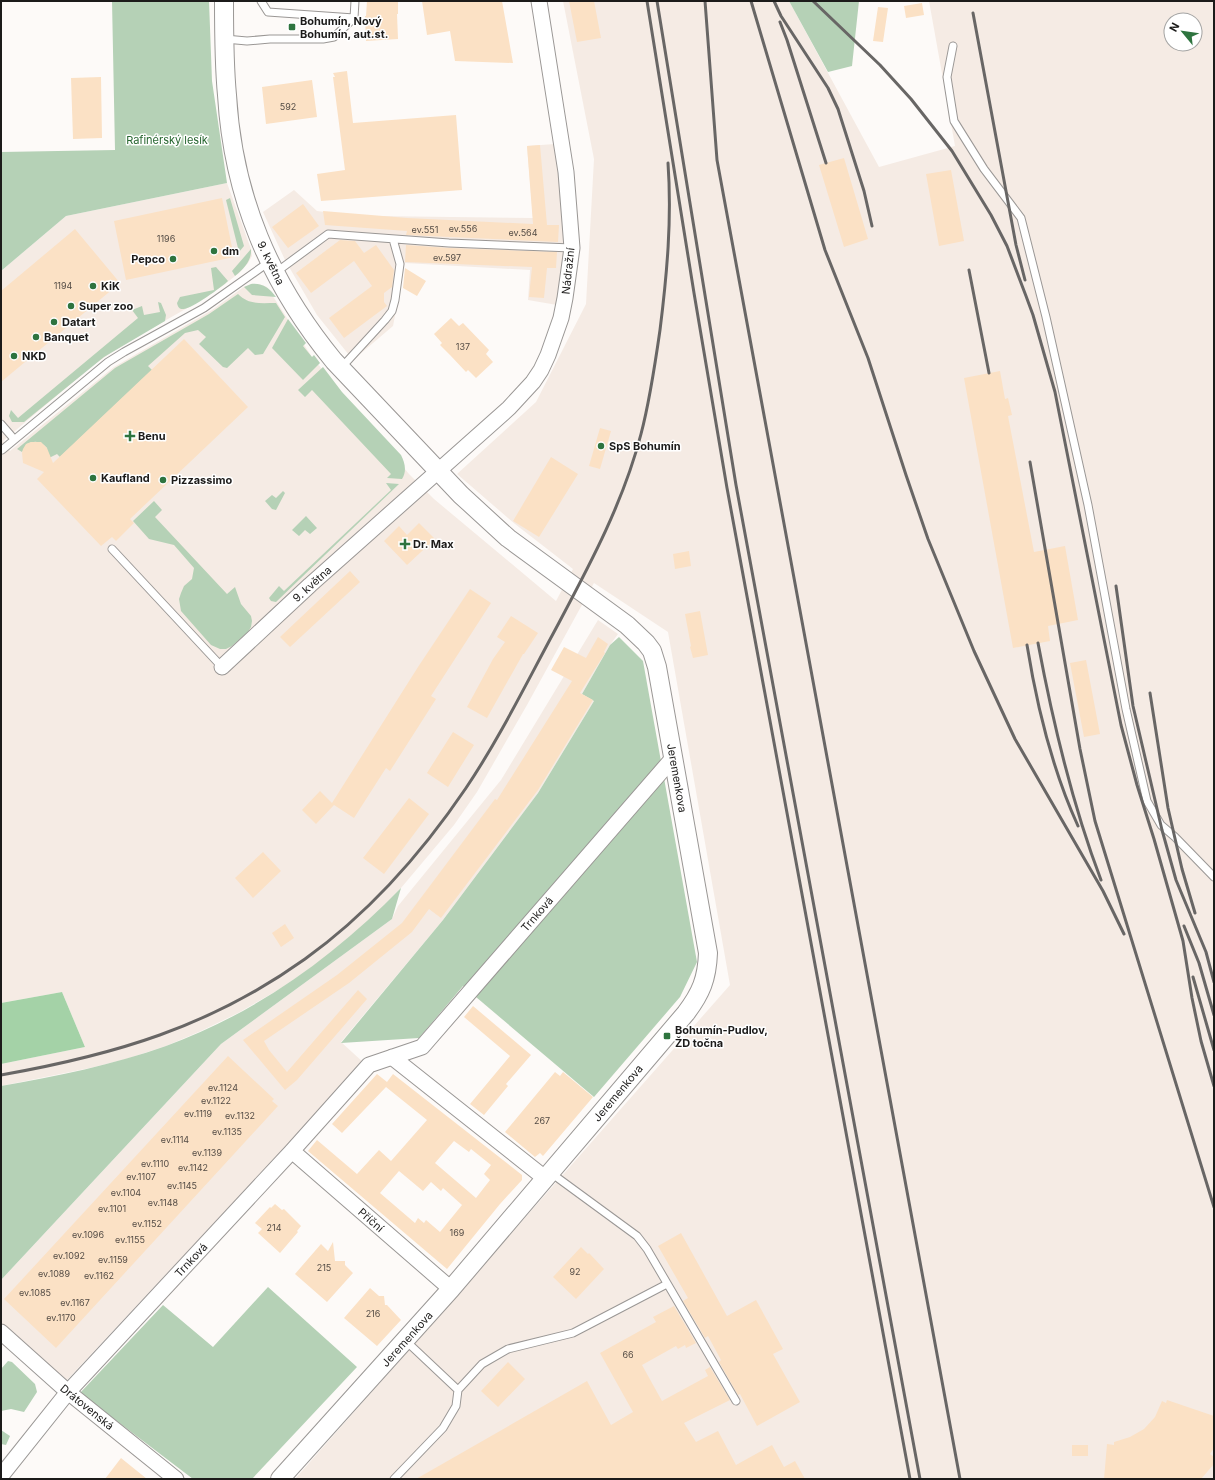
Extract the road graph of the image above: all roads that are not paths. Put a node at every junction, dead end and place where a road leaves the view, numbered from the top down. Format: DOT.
graph roads {
  1 [pos="224,1"];
  2 [pos="261,1"];
  3 [pos="355,1"];
  4 [pos="539,1"];
  5 [pos="354,18"];
  6 [pos="224,39"];
  7 [pos="953,46"];
  8 [pos="393,239"];
  9 [pos="572,248"];
  10 [pos="272,268"];
  11 [pos="341,368"];
  12 [pos="1,424"];
  13 [pos="14,439"];
  14 [pos="2,450"];
  15 [pos="438,471"];
  16 [pos="112,549"];
  17 [pos="627,625"];
  18 [pos="222,667"];
  19 [pos="673,758"];
  20 [pos="1214,877"];
  21 [pos="392,1057"];
  22 [pos="292,1152"];
  23 [pos="548,1176"];
  24 [pos="667,1284"];
  25 [pos="451,1290"];
  26 [pos="1,1332"];
  27 [pos="406,1341"];
  28 [pos="458,1390"];
  29 [pos="68,1392"];
  30 [pos="736,1401"];
  31 [pos="1,1476"];
  32 [pos="176,1479"];
  33 [pos="280,1479"];
  34 [pos="394,1479"];
  1 -- 6 [label="street, 9. května"];
  2 -- 5 [label="lane"];
  3 -- 5 [label="lane"];
  4 -- 9 [label="street, Nádražní"];
  5 -- 6 [label="lane"];
  6 -- 10 [label="street, 9. května"];
  7 -- 20 [label="lane"];
  8 -- 9 [label="lane"];
  8 -- 10 [label="lane"];
  8 -- 11 [label="lane"];
  9 -- 15 [label="street, Nádražní"];
  10 -- 11 [label="street, 9. května"];
  10 -- 13 [label="lane"];
  11 -- 15 [label="street, 9. května"];
  12 -- 13 [label="lane"];
  13 -- 14 [label="lane"];
  15 -- 17 [label="street, 9. května"];
  15 -- 18 [label="street, 9. května"];
  16 -- 18 [label="lane"];
  17 -- 19 [label="street, Jeremenkova"];
  19 -- 21 [label="street, Trnková"];
  19 -- 23 [label="street, Jeremenkova"];
  21 -- 22 [label="street, Trnková"];
  21 -- 23 [label="street"];
  22 -- 25 [label="street, Příční"];
  22 -- 29 [label="street, Trnková"];
  23 -- 24 [label="lane"];
  23 -- 25 [label="street, Jeremenkova"];
  24 -- 28 [label="lane"];
  24 -- 30 [label="lane"];
  25 -- 27 [label="street, Jeremenkova"];
  26 -- 29 [label="street, Drátovenská"];
  27 -- 28 [label="lane"];
  27 -- 33 [label="street, Jeremenkova"];
  28 -- 34 [label="lane"];
  29 -- 31 [label="street, Trnková"];
  29 -- 32 [label="street, Drátovenská"];
}
